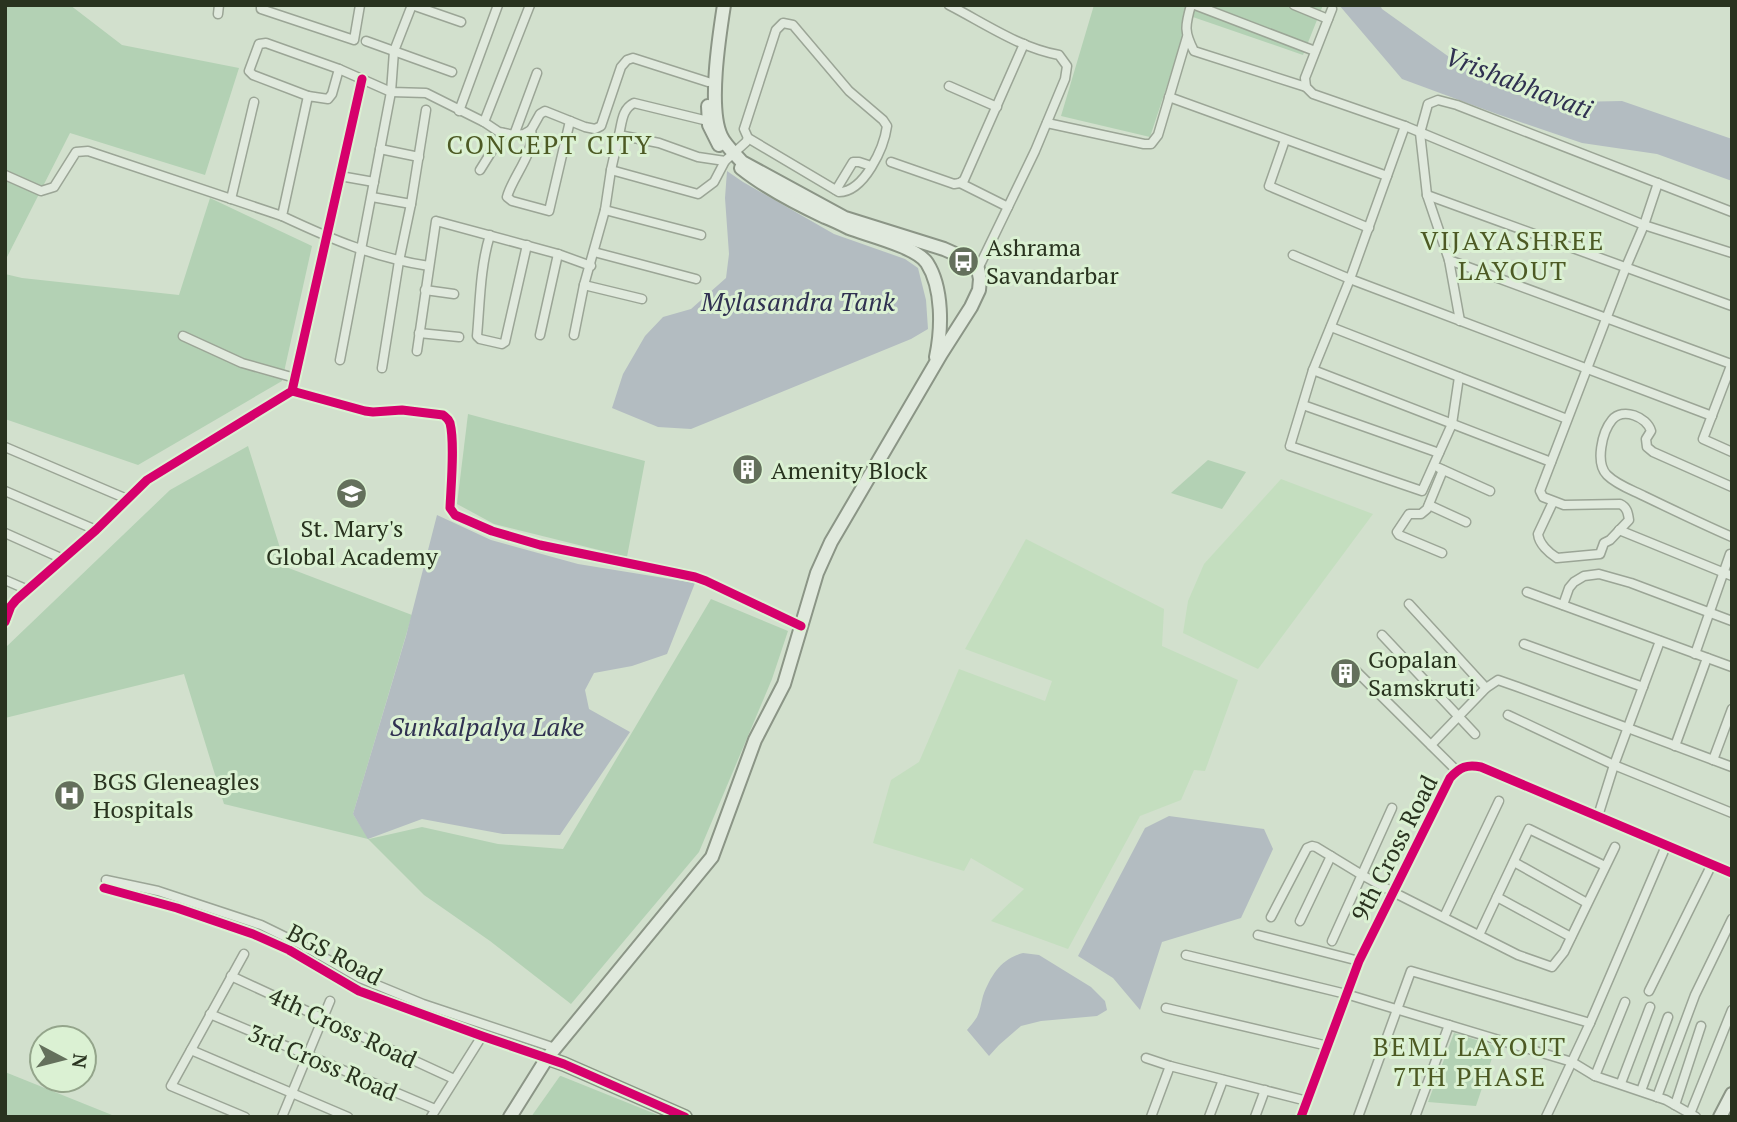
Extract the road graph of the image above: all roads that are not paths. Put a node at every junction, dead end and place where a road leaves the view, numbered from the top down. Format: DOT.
graph roads {
  1 [pos="261,5"];
  2 [pos="360,5"];
  3 [pos="412,5"];
  4 [pos="498,5"];
  5 [pos="530,5"];
  6 [pos="716,5"];
  7 [pos="724,5"];
  8 [pos="949,5"];
  9 [pos="1193,5"];
  10 [pos="1293,5"];
  11 [pos="1332,9"];
  12 [pos="1328,19"];
  13 [pos="461,22"];
  14 [pos="1187,37"];
  15 [pos="366,41"];
  16 [pos="1024,44"];
  17 [pos="394,51"];
  18 [pos="1315,51"];
  19 [pos="339,69"];
  20 [pos="452,72"];
  21 [pos="537,73"];
  22 [pos="362,79"];
  23 [pos="708,82"];
  24 [pos="949,86"];
  25 [pos="1306,88"];
  26 [pos="391,92"];
  27 [pos="308,96"];
  28 [pos="1169,97"];
  29 [pos="254,102"];
  30 [pos="997,107"];
  31 [pos="426,110"];
  32 [pos="459,111"];
  33 [pos="570,121"];
  34 [pos="708,121"];
  35 [pos="484,122"];
  36 [pos="1047,122"];
  37 [pos="1405,127"];
  38 [pos="531,130"];
  39 [pos="503,132"];
  40 [pos="1420,133"];
  41 [pos="514,135"];
  42 [pos="620,135"];
  43 [pos="748,138"];
  44 [pos="1286,140"];
  45 [pos="380,149"];
  46 [pos="419,157"];
  47 [pos="730,157"];
  48 [pos="891,162"];
  49 [pos="872,166"];
  50 [pos="480,170"];
  51 [pos="611,170"];
  52 [pos="5,175"];
  53 [pos="340,176"];
  54 [pos="1387,176"];
  55 [pos="374,182"];
  56 [pos="960,183"];
  57 [pos="1658,183"];
  58 [pos="836,190"];
  59 [pos="1427,195"];
  60 [pos="372,197"];
  61 [pos="231,199"];
  62 [pos="411,204"];
  63 [pos="1009,206"];
  64 [pos="605,210"];
  65 [pos="1732,212"];
  66 [pos="282,216"];
  67 [pos="1644,225"];
  68 [pos="1368,228"];
  69 [pos="490,235"];
  70 [pos="701,235"];
  71 [pos="326,237"];
  72 [pos="527,246"];
  73 [pos="362,250"];
  74 [pos="594,252"];
  75 [pos="1732,253"];
  76 [pos="558,254"];
  77 [pos="1293,255"];
  78 [pos="1450,260"];
  79 [pos="399,261"];
  80 [pos="429,266"];
  81 [pos="591,266"];
  82 [pos="1626,267"];
  83 [pos="978,268"];
  84 [pos="696,279"];
  85 [pos="1350,279"];
  86 [pos="584,285"];
  87 [pos="425,290"];
  88 [pos="454,294"];
  89 [pos="642,299"];
  90 [pos="1732,306"];
  91 [pos="1606,318"];
  92 [pos="1460,321"];
  93 [pos="1331,327"];
  94 [pos="419,333"];
  95 [pos="540,335"];
  96 [pos="574,335"];
  97 [pos="183,336"];
  98 [pos="459,337"];
  99 [pos="417,351"];
  100 [pos="340,360"];
  101 [pos="1732,364"];
  102 [pos="933,368"];
  103 [pos="1587,368"];
  104 [pos="382,369"];
  105 [pos="1314,370"];
  106 [pos="1460,377"];
  107 [pos="295,378"];
  108 [pos="292,391"];
  109 [pos="1303,405"];
  110 [pos="1712,416"];
  111 [pos="1567,419"];
  112 [pos="1452,424"];
  113 [pos="5,447"];
  114 [pos="1732,452"];
  115 [pos="1439,453"];
  116 [pos="1550,462"];
  117 [pos="1434,465"];
  118 [pos="1443,470"];
  119 [pos="1732,487"];
  120 [pos="5,491"];
  121 [pos="1490,491"];
  122 [pos="127,499"];
  123 [pos="1553,502"];
  124 [pos="1429,505"];
  125 [pos="1466,522"];
  126 [pos="96,530"];
  127 [pos="1619,530"];
  128 [pos="5,533"];
  129 [pos="1732,537"];
  130 [pos="1442,553"];
  131 [pos="1730,554"];
  132 [pos="63,559"];
  133 [pos="1723,573"];
  134 [pos="1732,576"];
  135 [pos="5,580"];
  136 [pos="28,590"];
  137 [pos="1527,592"];
  138 [pos="1409,604"];
  139 [pos="1563,605"];
  140 [pos="1709,613"];
  141 [pos="1732,621"];
  142 [pos="5,622"];
  143 [pos="801,626"];
  144 [pos="1382,635"];
  145 [pos="1660,641"];
  146 [pos="1524,644"];
  147 [pos="1695,654"];
  148 [pos="1707,658"];
  149 [pos="1350,665"];
  150 [pos="1732,667"];
  151 [pos="1643,687"];
  152 [pos="1486,688"];
  153 [pos="1732,709"];
  154 [pos="1508,715"];
  155 [pos="1459,718"];
  156 [pos="1628,728"];
  157 [pos="1475,734"];
  158 [pos="1431,745"];
  159 [pos="1675,746"];
  160 [pos="1713,760"];
  161 [pos="1614,765"];
  162 [pos="1732,767"];
  163 [pos="1457,771"];
  164 [pos="1499,801"];
  165 [pos="1392,808"];
  166 [pos="1732,813"];
  167 [pos="1598,817"];
  168 [pos="1667,846"];
  169 [pos="1615,847"];
  170 [pos="1331,856"];
  171 [pos="1514,862"];
  172 [pos="1712,864"];
  173 [pos="1605,866"];
  174 [pos="1732,873"];
  175 [pos="1362,875"];
  176 [pos="1393,892"];
  177 [pos="1497,897"];
  178 [pos="1587,902"];
  179 [pos="1271,917"];
  180 [pos="1444,917"];
  181 [pos="1732,919"];
  182 [pos="1300,921"];
  183 [pos="1258,935"];
  184 [pos="1479,935"];
  185 [pos="1571,937"];
  186 [pos="1332,941"];
  187 [pos="243,954"];
  188 [pos="1186,955"];
  189 [pos="1359,961"];
  190 [pos="231,976"];
  191 [pos="1649,990"];
  192 [pos="1346,995"];
  193 [pos="330,1001"];
  194 [pos="1625,1002"];
  195 [pos="1650,1007"];
  196 [pos="1166,1008"];
  197 [pos="1398,1010"];
  198 [pos="1732,1010"];
  199 [pos="210,1014"];
  200 [pos="1668,1017"];
  201 [pos="323,1018"];
  202 [pos="1590,1023"];
  203 [pos="1449,1024"];
  204 [pos="1701,1026"];
  205 [pos="482,1036"];
  206 [pos="1328,1046"];
  207 [pos="191,1050"];
  208 [pos="551,1053"];
  209 [pos="307,1055"];
  210 [pos="1146,1058"];
  211 [pos="1572,1062"];
  212 [pos="1170,1066"];
  213 [pos="1595,1076"];
  214 [pos="454,1079"];
  215 [pos="1223,1080"];
  216 [pos="1621,1083"];
  217 [pos="1265,1090"];
  218 [pos="1641,1091"];
  219 [pos="292,1093"];
  220 [pos="1657,1097"];
  221 [pos="1731,1098"];
  222 [pos="1307,1101"];
  223 [pos="1675,1105"];
  224 [pos="433,1113"];
  225 [pos="1689,1115"];
  226 [pos="245,1117"];
  227 [pos="282,1117"];
  228 [pos="348,1117"];
  229 [pos="510,1117"];
  230 [pos="685,1117"];
  231 [pos="1151,1117"];
  232 [pos="1209,1117"];
  233 [pos="1255,1117"];
  234 [pos="1301,1117"];
  235 [pos="1358,1117"];
  236 [pos="1415,1117"];
  237 [pos="1546,1117"];
  238 [pos="1720,1117"];
  1 -- 2 [label="street"];
  3 -- 13 [label="street"];
  3 -- 17 [label="street"];
  4 -- 32 [label="street"];
  5 -- 35 [label="street"];
  6 -- 23 [label="main road"];
  7 -- 47 [label="main road"];
  8 -- 16 [label="street"];
  9 -- 14 [label="street"];
  9 -- 18 [label="street"];
  10 -- 12 [label="street"];
  11 -- 12 [label="street"];
  12 -- 18 [label="street"];
  14 -- 25 [label="street"];
  14 -- 28 [label="street"];
  15 -- 17 [label="street"];
  16 -- 30 [label="street"];
  16 -- 36 [label="street"];
  17 -- 20 [label="street"];
  17 -- 26 [label="street"];
  18 -- 25 [label="street"];
  19 -- 22 [label="street"];
  19 -- 27 [label="street"];
  19 -- 27 [label="street"];
  21 -- 41 [label="street"];
  22 -- 26 [label="street"];
  22 -- 53 [label="street"];
  23 -- 33 [label="street"];
  23 -- 34 [label="main road"];
  24 -- 30 [label="street"];
  25 -- 37 [label="street"];
  26 -- 32 [label="street"];
  26 -- 45 [label="street"];
  27 -- 66 [label="street"];
  28 -- 36 [label="street"];
  28 -- 44 [label="street"];
  29 -- 61 [label="street"];
  30 -- 56 [label="street"];
  31 -- 46 [label="street"];
  32 -- 35 [label="street"];
  33 -- 38 [label="street"];
  33 -- 38 [label="street"];
  34 -- 42 [label="street"];
  34 -- 47 [label="main road"];
  35 -- 39 [label="street"];
  36 -- 63 [label="street"];
  37 -- 40 [label="street"];
  37 -- 54 [label="street"];
  38 -- 41 [label="street"];
  39 -- 41 [label="street"];
  39 -- 50 [label="street"];
  40 -- 57 [label="street"];
  40 -- 59 [label="street"];
  40 -- 67 [label="street"];
  42 -- 47 [label="street"];
  42 -- 51 [label="street"];
  43 -- 47 [label="street"];
  43 -- 49 [label="street"];
  43 -- 58 [label="street"];
  44 -- 54 [label="street"];
  44 -- 68 [label="street"];
  45 -- 46 [label="street"];
  45 -- 55 [label="street"];
  46 -- 62 [label="street"];
  47 -- 51 [label="street"];
  47 -- 83 [label="main road"];
  47 -- 102 [label="main road"];
  48 -- 56 [label="street"];
  49 -- 58 [label="street"];
  49 -- 58 [label="street"];
  51 -- 64 [label="street"];
  52 -- 61 [label="street"];
  53 -- 55 [label="street"];
  53 -- 71 [label="street"];
  54 -- 68 [label="street"];
  55 -- 60 [label="street"];
  56 -- 63 [label="street"];
  57 -- 65 [label="street"];
  57 -- 67 [label="street"];
  59 -- 78 [label="street"];
  59 -- 82 [label="street"];
  60 -- 62 [label="street"];
  60 -- 73 [label="street"];
  61 -- 66 [label="street"];
  62 -- 79 [label="street"];
  63 -- 83 [label="street"];
  64 -- 70 [label="street"];
  64 -- 74 [label="street"];
  66 -- 71 [label="street"];
  67 -- 75 [label="street"];
  67 -- 82 [label="street"];
  68 -- 85 [label="street"];
  69 -- 72 [label="street"];
  69 -- 72 [label="street"];
  69 -- 80 [label="street"];
  71 -- 73 [label="street"];
  71 -- 107 [label="street"];
  72 -- 76 [label="street"];
  73 -- 79 [label="street"];
  73 -- 100 [label="street"];
  74 -- 81 [label="street"];
  74 -- 84 [label="street"];
  76 -- 81 [label="street"];
  76 -- 95 [label="street"];
  77 -- 85 [label="street"];
  78 -- 91 [label="street"];
  78 -- 92 [label="street"];
  79 -- 80 [label="street"];
  79 -- 104 [label="street"];
  80 -- 87 [label="street"];
  81 -- 86 [label="street"];
  82 -- 90 [label="street"];
  82 -- 91 [label="street"];
  83 -- 102 [label="main road"];
  85 -- 92 [label="street"];
  85 -- 93 [label="street"];
  86 -- 89 [label="street"];
  86 -- 96 [label="street"];
  87 -- 88 [label="street"];
  87 -- 94 [label="street"];
  91 -- 101 [label="street"];
  91 -- 103 [label="street"];
  92 -- 103 [label="street"];
  93 -- 105 [label="street"];
  93 -- 106 [label="street"];
  94 -- 98 [label="street"];
  94 -- 99 [label="street"];
  97 -- 107 [label="street"];
  101 -- 110 [label="street"];
  102 -- 143 [label="main road"];
  103 -- 110 [label="street"];
  103 -- 111 [label="street"];
  105 -- 109 [label="street"];
  105 -- 112 [label="street"];
  106 -- 111 [label="street"];
  106 -- 112 [label="street"];
  107 -- 108 [label="street"];
  108 -- 122 [label="street"];
  108 -- 143 [label="street"];
  109 -- 115 [label="street"];
  109 -- 117 [label="street"];
  110 -- 114 [label="street"];
  111 -- 116 [label="street"];
  112 -- 115 [label="street"];
  112 -- 116 [label="street"];
  113 -- 122 [label="street"];
  115 -- 117 [label="street"];
  116 -- 123 [label="street"];
  117 -- 118 [label="street"];
  118 -- 121 [label="street"];
  118 -- 124 [label="street"];
  119 -- 129 [label="street"];
  120 -- 126 [label="street"];
  122 -- 126 [label="street"];
  123 -- 127 [label="street"];
  123 -- 127 [label="street"];
  124 -- 125 [label="street"];
  124 -- 130 [label="street"];
  126 -- 132 [label="street"];
  127 -- 133 [label="street"];
  128 -- 132 [label="street"];
  131 -- 133 [label="street"];
  132 -- 136 [label="street"];
  133 -- 134 [label="street"];
  133 -- 140 [label="street"];
  135 -- 136 [label="street"];
  136 -- 142 [label="street"];
  137 -- 139 [label="street"];
  138 -- 152 [label="street"];
  139 -- 140 [label="street"];
  139 -- 145 [label="street"];
  140 -- 141 [label="street"];
  140 -- 147 [label="street"];
  143 -- 208 [label="main road"];
  144 -- 155 [label="street"];
  145 -- 147 [label="street"];
  145 -- 151 [label="street"];
  146 -- 151 [label="street"];
  147 -- 148 [label="street"];
  148 -- 150 [label="street"];
  148 -- 159 [label="street"];
  149 -- 158 [label="street"];
  151 -- 156 [label="street"];
  152 -- 155 [label="street"];
  152 -- 156 [label="street"];
  153 -- 160 [label="street"];
  154 -- 161 [label="street"];
  155 -- 157 [label="street"];
  155 -- 158 [label="street"];
  156 -- 159 [label="street"];
  156 -- 161 [label="street"];
  158 -- 163 [label="street"];
  159 -- 160 [label="street"];
  160 -- 162 [label="street"];
  161 -- 166 [label="street"];
  161 -- 167 [label="street"];
  163 -- 167 [label="street, 9th Cross Road"];
  163 -- 176 [label="street, 9th Cross Road"];
  164 -- 180 [label="street"];
  165 -- 175 [label="street"];
  167 -- 168 [label="street, 9th Cross Road"];
  168 -- 172 [label="street, 9th Cross Road"];
  168 -- 202 [label="street"];
  169 -- 173 [label="street"];
  170 -- 175 [label="street"];
  170 -- 179 [label="street"];
  170 -- 182 [label="street"];
  171 -- 173 [label="street"];
  171 -- 177 [label="street"];
  171 -- 178 [label="street"];
  172 -- 174 [label="street, 9th Cross Road"];
  172 -- 191 [label="street"];
  173 -- 178 [label="street"];
  175 -- 176 [label="street"];
  175 -- 186 [label="street"];
  176 -- 180 [label="street"];
  176 -- 189 [label="street, 9th Cross Road"];
  177 -- 184 [label="street"];
  177 -- 185 [label="street"];
  178 -- 185 [label="street"];
  180 -- 184 [label="street"];
  181 -- 220 [label="street"];
  183 -- 189 [label="street"];
  184 -- 185 [label="street"];
  187 -- 190 [label="street"];
  188 -- 192 [label="street"];
  189 -- 192 [label="street, 9th Cross Road"];
  190 -- 199 [label="street"];
  190 -- 201 [label="street, 4th Cross Road"];
  192 -- 197 [label="street"];
  192 -- 206 [label="street, 9th Cross Road"];
  193 -- 201 [label="street"];
  194 -- 213 [label="street"];
  195 -- 216 [label="street"];
  196 -- 206 [label="street"];
  197 -- 202 [label="street"];
  197 -- 203 [label="street"];
  197 -- 235 [label="street"];
  198 -- 225 [label="street"];
  199 -- 207 [label="street"];
  199 -- 209 [label="street, 3rd Cross Road"];
  200 -- 218 [label="street"];
  201 -- 209 [label="street"];
  201 -- 214 [label="street, 4th Cross Road"];
  202 -- 211 [label="street"];
  203 -- 211 [label="street"];
  203 -- 236 [label="street"];
  204 -- 223 [label="street"];
  205 -- 208 [label="street, BGS Road"];
  205 -- 208 [label="street, BGS Road"];
  205 -- 214 [label="street"];
  206 -- 222 [label="street, 9th Cross Road"];
  207 -- 219 [label="street"];
  207 -- 226 [label="street"];
  208 -- 229 [label="main road"];
  208 -- 230 [label="main road"];
  209 -- 219 [label="street"];
  209 -- 224 [label="street, 3rd Cross Road"];
  210 -- 212 [label="street"];
  211 -- 213 [label="street"];
  211 -- 237 [label="street"];
  212 -- 215 [label="street"];
  212 -- 231 [label="street"];
  213 -- 216 [label="street"];
  214 -- 224 [label="street"];
  215 -- 217 [label="street"];
  215 -- 232 [label="street"];
  216 -- 218 [label="street"];
  217 -- 222 [label="street"];
  217 -- 233 [label="street"];
  218 -- 220 [label="street"];
  219 -- 227 [label="street"];
  219 -- 228 [label="street"];
  220 -- 223 [label="street"];
  221 -- 238 [label="main road"];
  222 -- 234 [label="street, 9th Cross Road"];
  223 -- 225 [label="street"];
}
